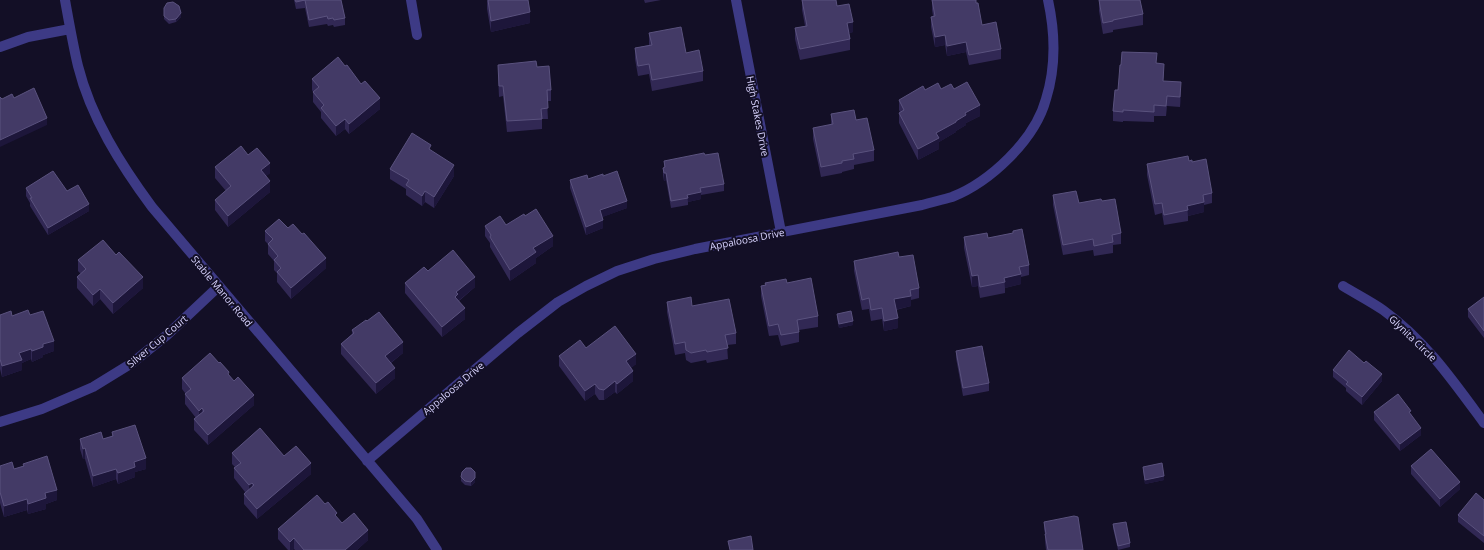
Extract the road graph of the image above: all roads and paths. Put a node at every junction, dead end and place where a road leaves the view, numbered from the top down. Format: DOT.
graph roads {
  1 [pos="65,0"];
  2 [pos="411,0"];
  3 [pos="736,0"];
  4 [pos="1048,0"];
  5 [pos="70,29"];
  6 [pos="417,35"];
  7 [pos="0,47"];
  8 [pos="781,232"];
  9 [pos="219,286"];
  10 [pos="1343,286"];
  11 [pos="0,422"];
  12 [pos="1484,423"];
  13 [pos="367,461"];
  14 [pos="437,550"];
  1 -- 5 [label="street, Stable Manor Road"];
  2 -- 6 [label="street"];
  3 -- 8 [label="street, High Stakes Drive"];
  4 -- 8 [label="street, Appaloosa Drive"];
  5 -- 7 [label="street"];
  5 -- 9 [label="street, Stable Manor Road"];
  8 -- 13 [label="street, Appaloosa Drive"];
  9 -- 11 [label="street, Silver Cup Court"];
  9 -- 13 [label="street, Stable Manor Road"];
  10 -- 12 [label="street, Glynita Circle"];
  13 -- 14 [label="street, Stable Manor Road"];
}
